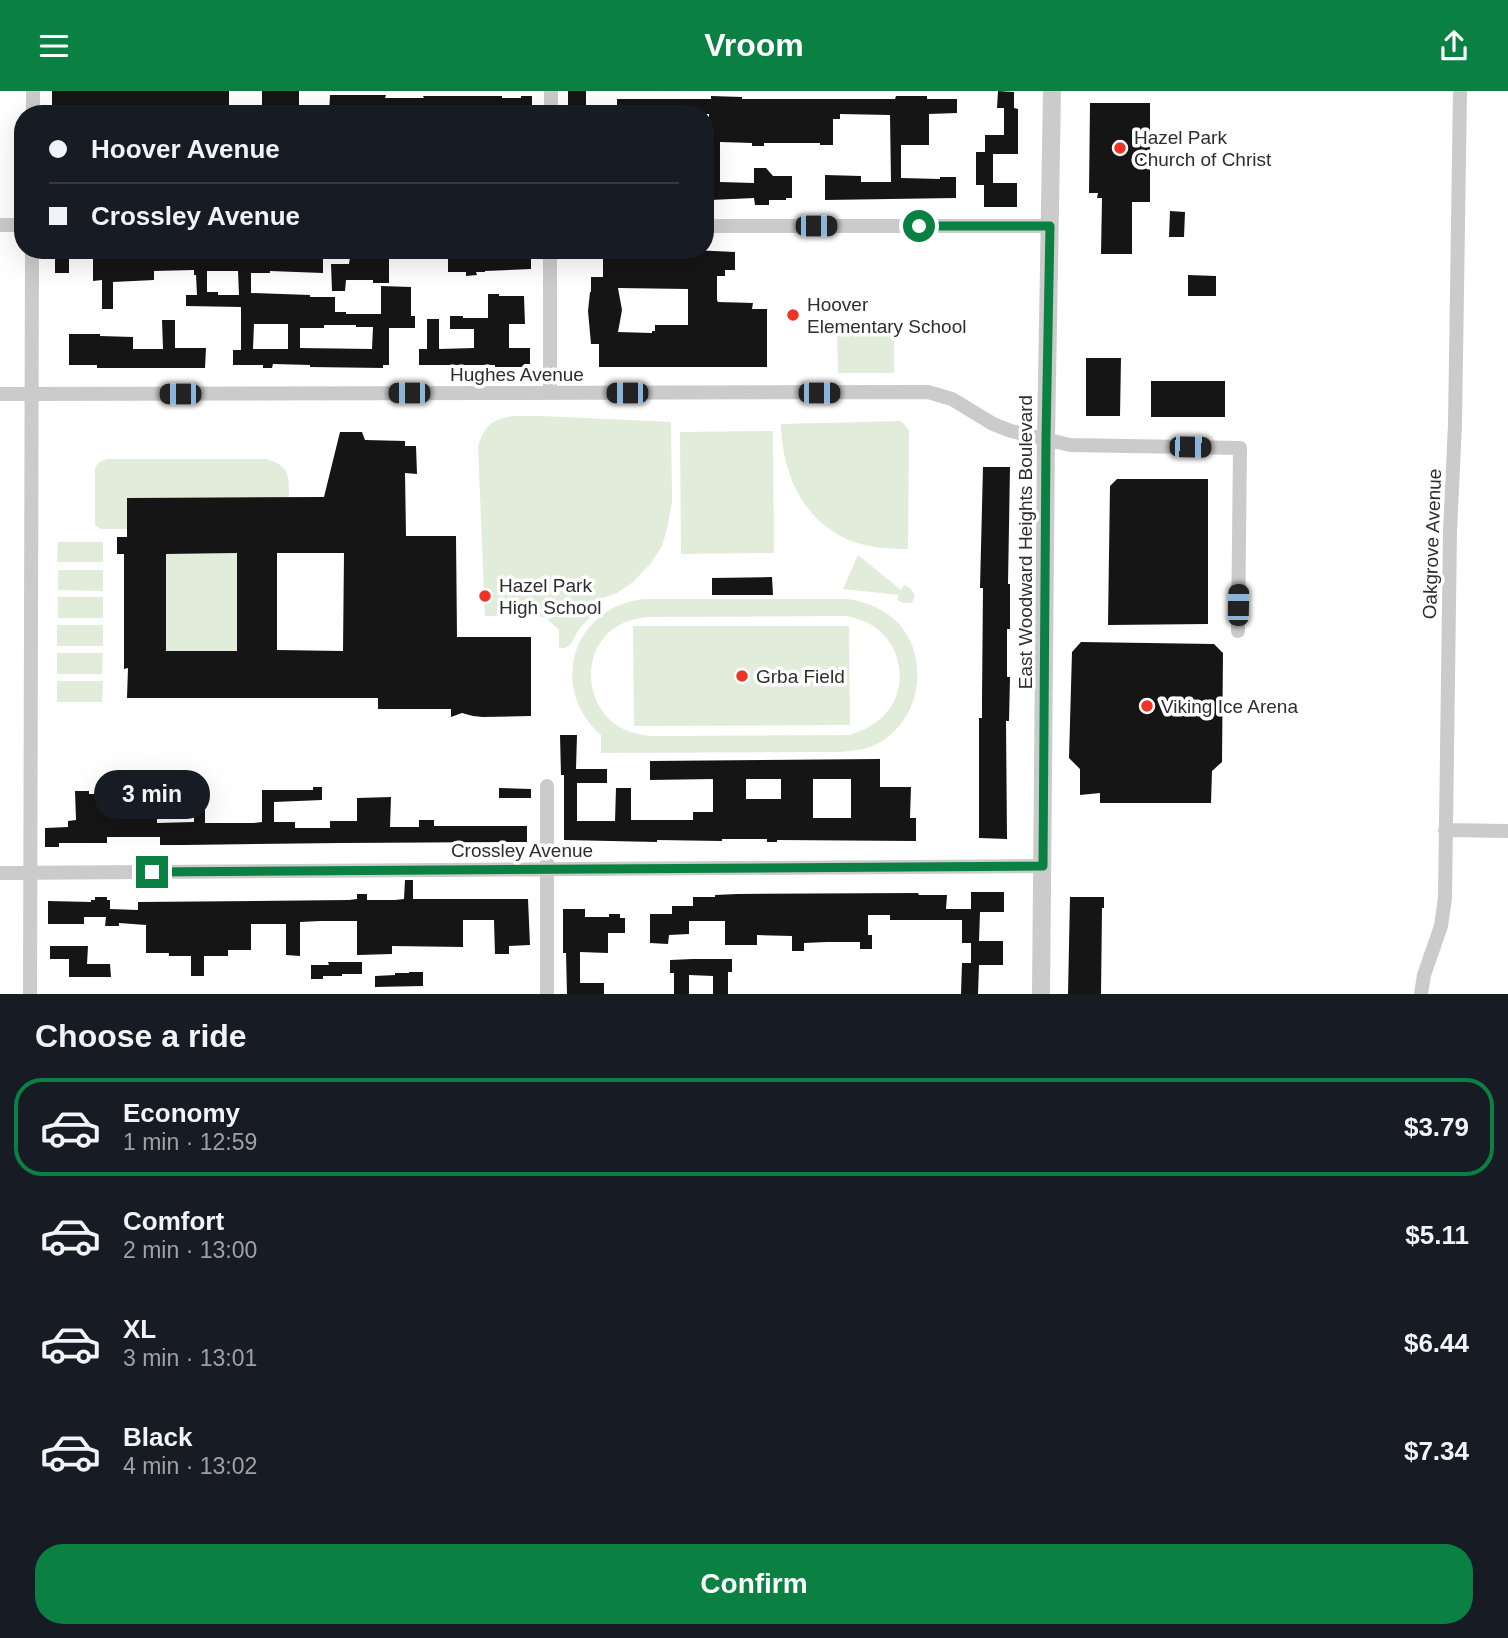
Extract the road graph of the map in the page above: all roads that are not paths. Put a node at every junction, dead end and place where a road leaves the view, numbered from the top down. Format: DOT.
graph roads {
  1 [pos="1052,91"];
  2 [pos="1460,91"];
  3 [pos="714,226"];
  4 [pos="1050,226"];
  5 [pos="32,259"];
  6 [pos="550,259"];
  7 [pos="550,393"];
  8 [pos="0,394"];
  9 [pos="32,394"];
  10 [pos="1046,439"];
  11 [pos="1237,631"];
  12 [pos="547,786"];
  13 [pos="1445,830"];
  14 [pos="1508,831"];
  15 [pos="1043,866"];
  16 [pos="547,870"];
  17 [pos="0,873"];
  18 [pos="30,873"];
  19 [pos="30,994"];
  20 [pos="547,994"];
  21 [pos="1041,994"];
  22 [pos="1421,994"];
  1 -- 4 [label="street, East Woodward Heights Boulevard"];
  2 -- 13 [label="street, Oakgrove Avenue"];
  3 -- 4 [label="street"];
  4 -- 10 [label="street, East Woodward Heights Boulevard"];
  5 -- 9 [label="street"];
  6 -- 7 [label="street"];
  7 -- 9 [label="street, Hughes Avenue"];
  7 -- 10 [label="street, Hughes Avenue"];
  8 -- 9 [label="street, Hughes Avenue"];
  9 -- 18 [label="street"];
  10 -- 11 [label="street, Hughes Avenue"];
  10 -- 15 [label="street, East Woodward Heights Boulevard"];
  12 -- 16 [label="street"];
  13 -- 14 [label="street"];
  13 -- 22 [label="street, Oakgrove Avenue"];
  15 -- 16 [label="street, Crossley Avenue"];
  15 -- 21 [label="street, East Woodward Heights Boulevard"];
  16 -- 18 [label="street, Crossley Avenue"];
  16 -- 20 [label="street"];
  17 -- 18 [label="street, Crossley Avenue"];
  18 -- 19 [label="street"];
}
